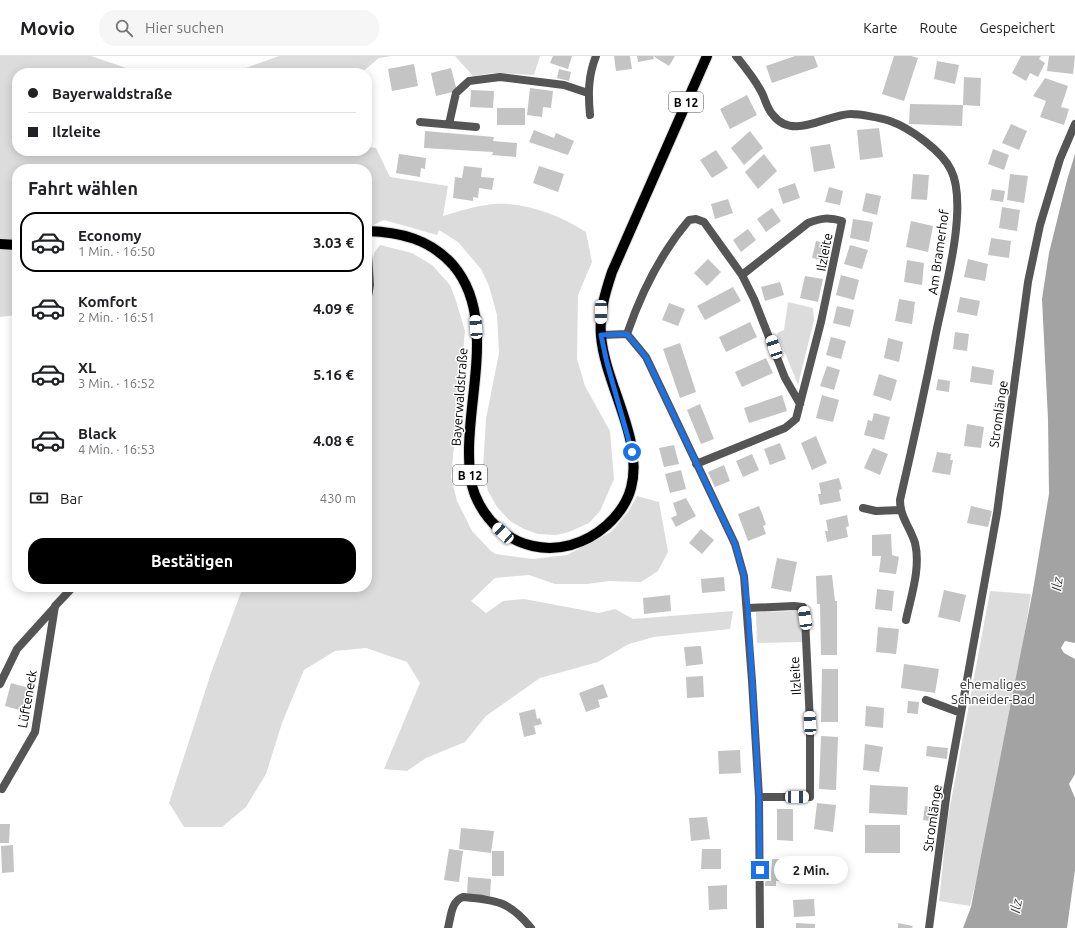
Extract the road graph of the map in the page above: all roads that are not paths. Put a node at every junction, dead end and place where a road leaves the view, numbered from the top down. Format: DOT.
graph roads {
  1 [pos="596,56"];
  2 [pos="707,56"];
  3 [pos="736,56"];
  4 [pos="588,93"];
  5 [pos="590,115"];
  6 [pos="420,122"];
  7 [pos="449,124"];
  8 [pos="1075,124"];
  9 [pos="476,127"];
  10 [pos="372,231"];
  11 [pos="0,244"];
  12 [pos="12,245"];
  13 [pos="742,275"];
  14 [pos="627,334"];
  15 [pos="601,335"];
  16 [pos="800,404"];
  17 [pos="696,464"];
  18 [pos="863,508"];
  19 [pos="900,510"];
  20 [pos="68,592"];
  21 [pos="55,606"];
  22 [pos="748,608"];
  23 [pos="906,620"];
  24 [pos="0,684"];
  25 [pos="926,700"];
  26 [pos="961,713"];
  27 [pos="2,789"];
  28 [pos="759,797"];
  29 [pos="448,928"];
  30 [pos="531,928"];
  31 [pos="760,928"];
  32 [pos="929,928"];
  1 -- 4 [label="street"];
  2 -- 15 [label="main road, Bayerwaldstraße / B 12"];
  3 -- 19 [label="street, Am Bramerhof"];
  4 -- 5 [label="street"];
  4 -- 7 [label="street"];
  6 -- 7 [label="street"];
  7 -- 9 [label="street"];
  8 -- 26 [label="street, Stromlänge"];
  10 -- 15 [label="main road, Bayerwaldstraße / B 12"];
  11 -- 12 [label="main road"];
  13 -- 14 [label="street"];
  13 -- 16 [label="street"];
  13 -- 16 [label="street, Ilzleite"];
  14 -- 15 [label="street"];
  14 -- 17 [label="street"];
  16 -- 17 [label="street, Ilzleite"];
  17 -- 22 [label="street"];
  18 -- 19 [label="street"];
  19 -- 23 [label="street"];
  20 -- 21 [label="street, Lüfteneck"];
  21 -- 24 [label="street, Lüfteneck"];
  21 -- 27 [label="street, Lüfteneck"];
  22 -- 28 [label="street"];
  22 -- 28 [label="street, Ilzleite"];
  25 -- 26 [label="street"];
  26 -- 32 [label="street, Stromlänge"];
  28 -- 31 [label="street"];
  29 -- 30 [label="street"];
}
